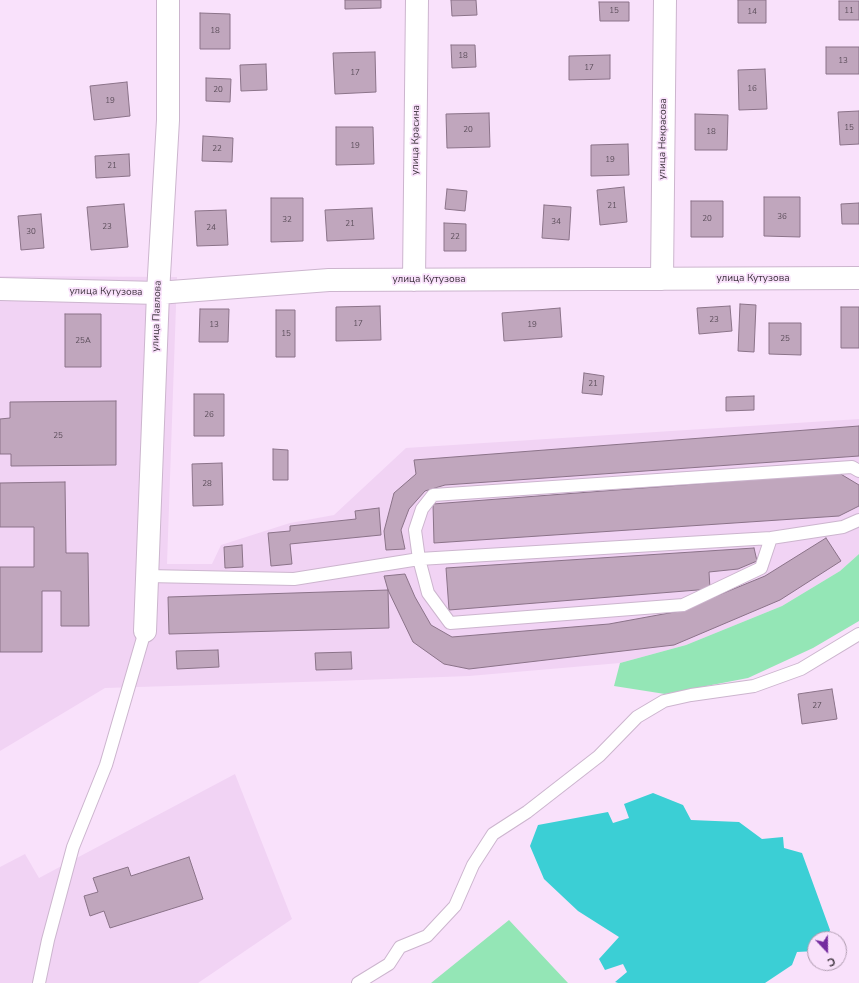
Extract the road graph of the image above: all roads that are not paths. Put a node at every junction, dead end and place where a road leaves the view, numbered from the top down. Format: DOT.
graph roads {
  1 [pos="168,0"];
  2 [pos="417,0"];
  3 [pos="665,0"];
  4 [pos="859,278"];
  5 [pos="662,279"];
  6 [pos="414,280"];
  7 [pos="0,289"];
  8 [pos="158,293"];
  9 [pos="859,472"];
  10 [pos="859,520"];
  11 [pos="771,538"];
  12 [pos="420,559"];
  13 [pos="147,576"];
  14 [pos="145,631"];
  15 [pos="859,634"];
  16 [pos="39,983"];
  17 [pos="358,983"];
  1 -- 8 [label="street, улица Павлова"];
  2 -- 6 [label="street, улица Красина"];
  3 -- 5 [label="street, улица Некрасова"];
  4 -- 5 [label="street, улица Кутузова"];
  5 -- 6 [label="street, улица Кутузова"];
  6 -- 8 [label="street, улица Кутузова"];
  7 -- 8 [label="street, улица Кутузова"];
  8 -- 13 [label="street, улица Павлова"];
  9 -- 12 [label="lane"];
  10 -- 11 [label="lane"];
  11 -- 12 [label="lane"];
  11 -- 12 [label="lane"];
  12 -- 13 [label="lane"];
  13 -- 14 [label="street, улица Павлова"];
  14 -- 16 [label="lane"];
  15 -- 17 [label="lane"];
}
